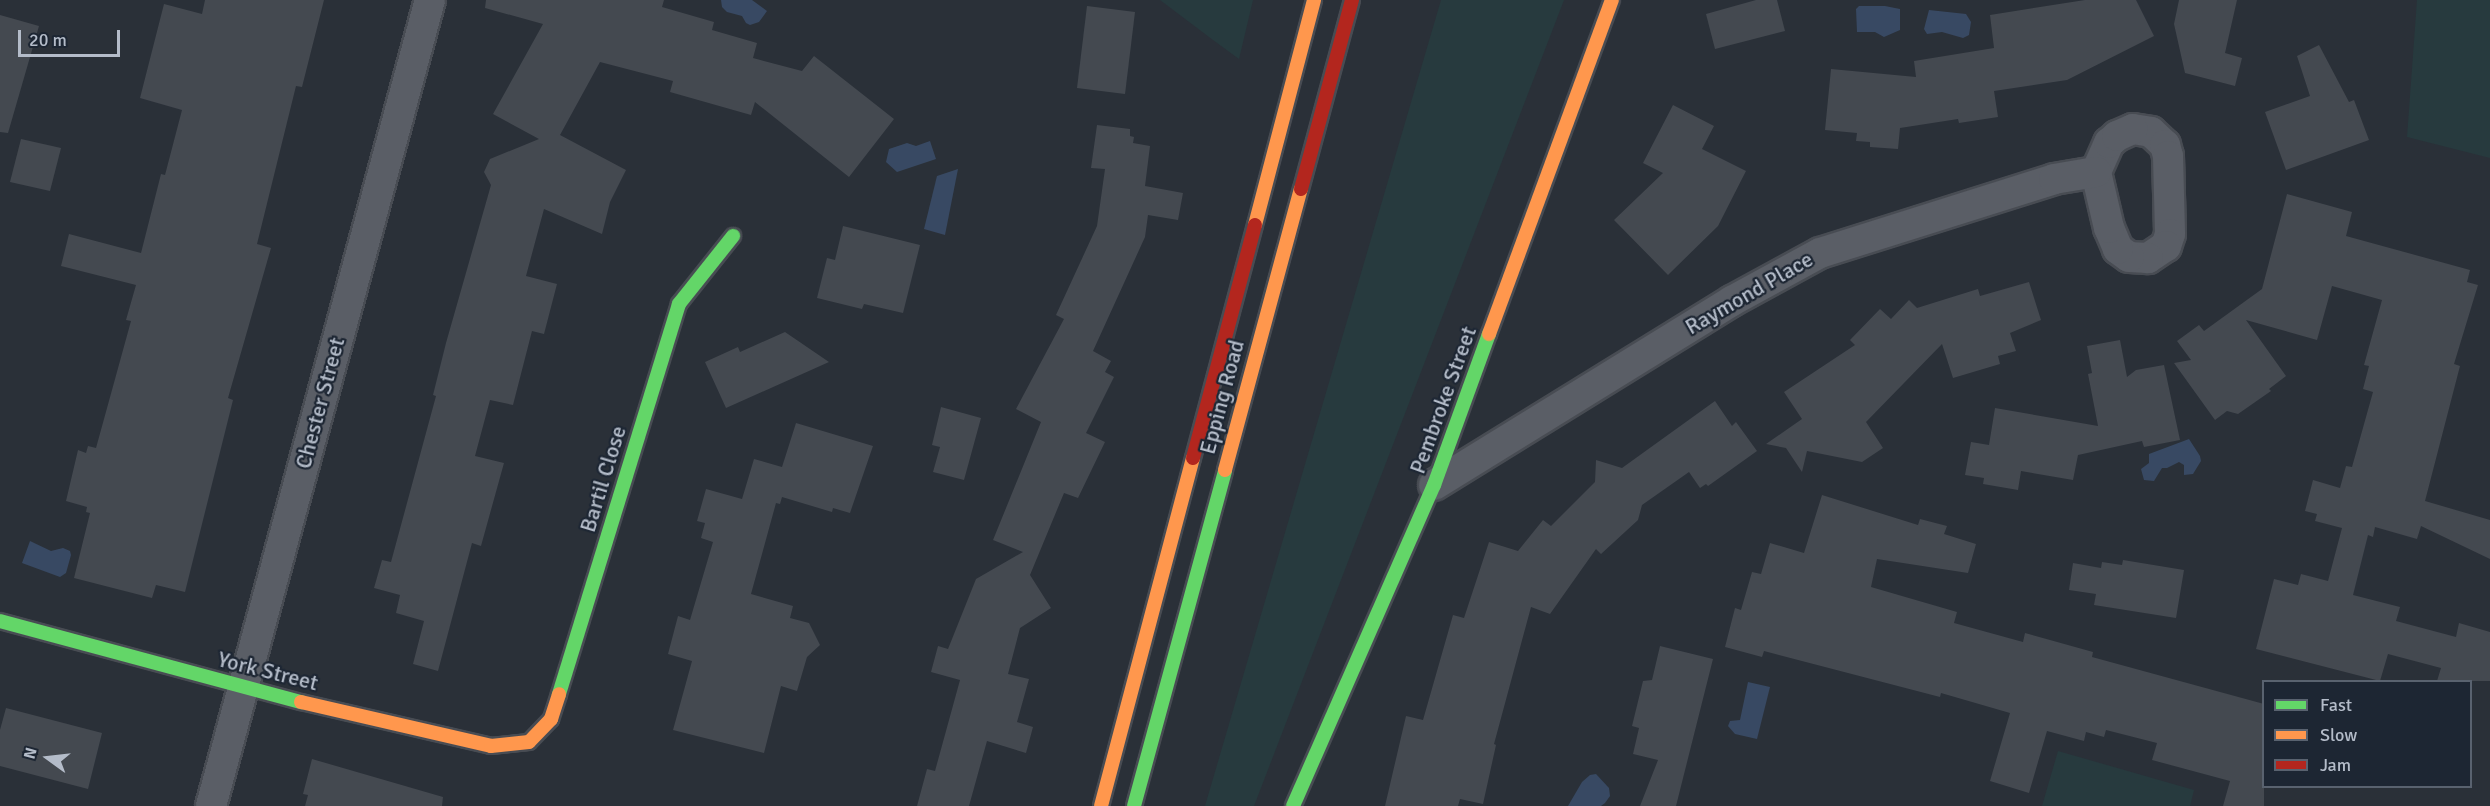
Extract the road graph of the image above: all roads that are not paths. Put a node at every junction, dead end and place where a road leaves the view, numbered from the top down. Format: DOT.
graph roads {
  1 [pos="430,0"];
  2 [pos="1314,0"];
  3 [pos="1352,0"];
  4 [pos="1612,0"];
  5 [pos="2096,172"];
  6 [pos="733,236"];
  7 [pos="1434,485"];
  8 [pos="0,621"];
  9 [pos="242,688"];
  10 [pos="529,742"];
  11 [pos="211,806"];
  12 [pos="1101,806"];
  13 [pos="1134,806"];
  14 [pos="1293,806"];
  1 -- 9 [label="street, Chester Street"];
  2 -- 12 [label="street, Epping Road"];
  3 -- 13 [label="street, Epping Road"];
  4 -- 7 [label="street, Pembroke Street"];
  5 -- 7 [label="street, Raymond Place"];
  6 -- 10 [label="street, Bartil Close"];
  7 -- 14 [label="street, Pembroke Street"];
  8 -- 9 [label="street, York Street"];
  9 -- 10 [label="street, York Street"];
  9 -- 11 [label="street, Chester Street"];
}
